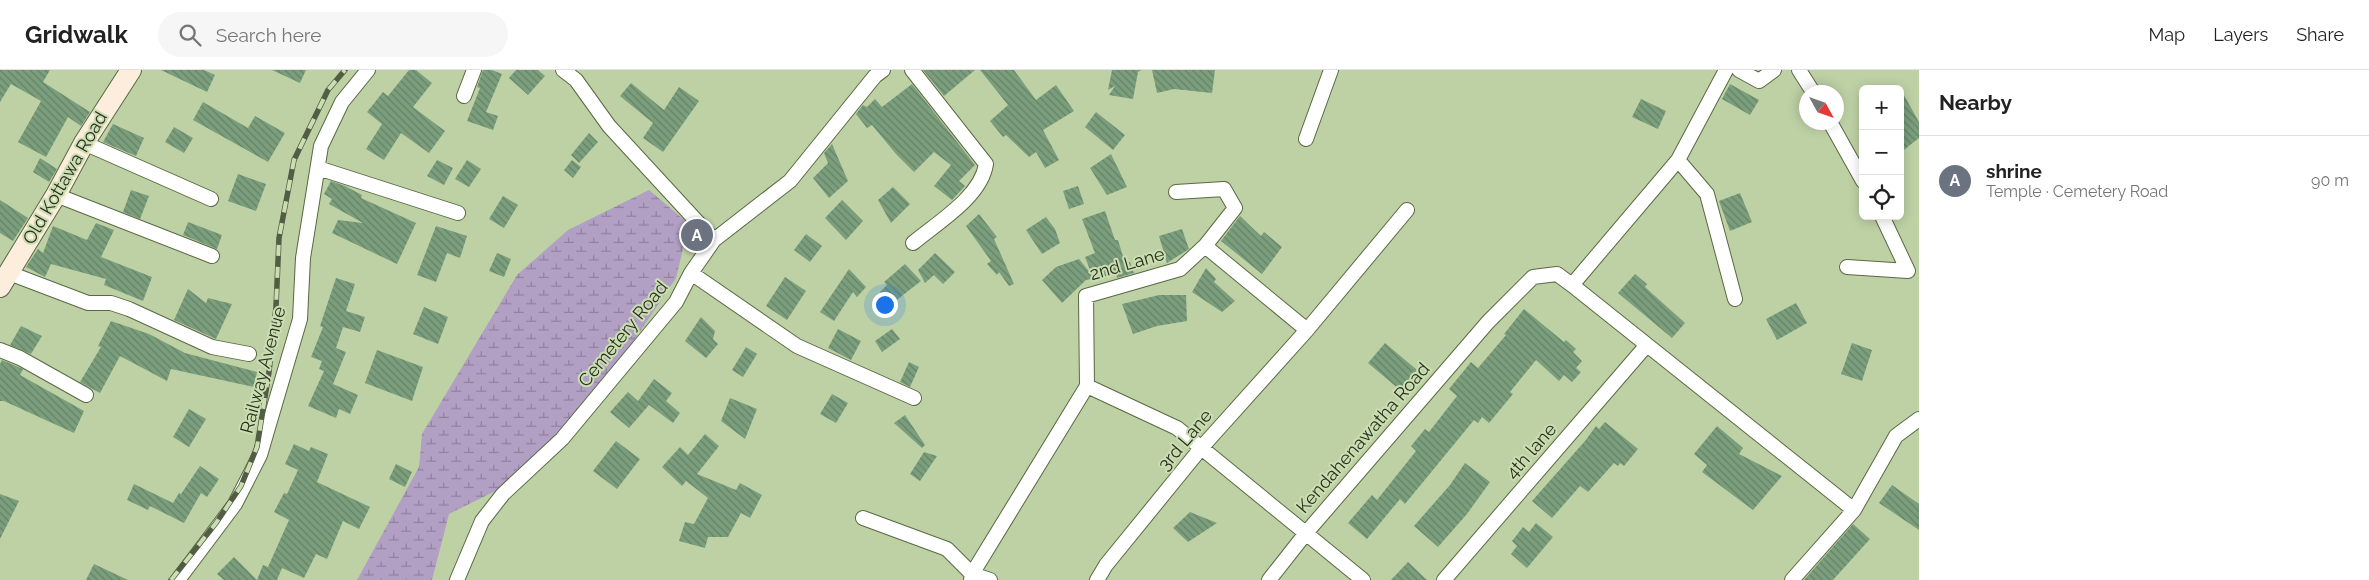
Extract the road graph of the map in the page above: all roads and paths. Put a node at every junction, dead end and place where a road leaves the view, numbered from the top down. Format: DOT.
graph roads {
  1 [pos="131,70"];
  2 [pos="368,70"];
  3 [pos="474,70"];
  4 [pos="563,70"];
  5 [pos="883,70"];
  6 [pos="912,70"];
  7 [pos="1331,70"];
  8 [pos="1726,70"];
  9 [pos="1739,70"];
  10 [pos="1774,70"];
  11 [pos="1799,70"];
  12 [pos="1809,85"];
  13 [pos="464,96"];
  14 [pos="1834,130"];
  15 [pos="1306,139"];
  16 [pos="84,143"];
  17 [pos="1678,160"];
  18 [pos="318,168"];
  19 [pos="1860,175"];
  20 [pos="1176,192"];
  21 [pos="56,195"];
  22 [pos="211,198"];
  23 [pos="1408,210"];
  24 [pos="458,213"];
  25 [pos="1884,220"];
  26 [pos="714,240"];
  27 [pos="913,243"];
  28 [pos="1205,246"];
  29 [pos="212,256"];
  30 [pos="1847,267"];
  31 [pos="691,273"];
  32 [pos="4,280"];
  33 [pos="1572,286"];
  34 [pos="1735,299"];
  35 [pos="1307,330"];
  36 [pos="1646,346"];
  37 [pos="0,350"];
  38 [pos="249,354"];
  39 [pos="1087,386"];
  40 [pos="86,395"];
  41 [pos="914,398"];
  42 [pos="1919,419"];
  43 [pos="1202,447"];
  44 [pos="1854,510"];
  45 [pos="863,518"];
  46 [pos="1306,534"];
  47 [pos="972,577"];
  48 [pos="178,580"];
  49 [pos="457,580"];
  50 [pos="990,580"];
  51 [pos="1097,580"];
  52 [pos="1269,580"];
  53 [pos="1363,580"];
  54 [pos="1444,580"];
  55 [pos="1792,580"];
  1 -- 16 [label="street, Old Kottawa Road"];
  2 -- 18 [label="street, Railway Avenue"];
  3 -- 13 [label="street"];
  4 -- 26 [label="street"];
  5 -- 26 [label="street, Cemetery Road"];
  6 -- 27 [label="street"];
  7 -- 15 [label="street"];
  8 -- 17 [label="street"];
  9 -- 10 [label="street"];
  11 -- 12 [label="street"];
  14 -- 19 [label="street"];
  16 -- 21 [label="street, Old Kottawa Road"];
  16 -- 22 [label="street"];
  17 -- 33 [label="street"];
  17 -- 34 [label="street"];
  18 -- 24 [label="street"];
  18 -- 48 [label="street, Railway Avenue"];
  20 -- 28 [label="street"];
  21 -- 29 [label="street"];
  21 -- 32 [label="street, Old Kottawa Road"];
  23 -- 35 [label="street, 3rd Lane"];
  25 -- 30 [label="street"];
  26 -- 31 [label="street, Cemetery Road"];
  28 -- 35 [label="street"];
  28 -- 39 [label="street, 2nd Lane"];
  31 -- 41 [label="street"];
  31 -- 49 [label="street, Cemetery Road"];
  32 -- 38 [label="street"];
  33 -- 36 [label="street, Kendahenawatha Road"];
  33 -- 46 [label="street, Kendahenawatha Road"];
  35 -- 43 [label="street, 3rd Lane"];
  36 -- 44 [label="street, Kendahenawatha Road"];
  36 -- 54 [label="street, 4th lane"];
  37 -- 40 [label="street"];
  39 -- 43 [label="street"];
  39 -- 47 [label="street"];
  42 -- 44 [label="street"];
  43 -- 46 [label="street"];
  43 -- 51 [label="street, 3rd Lane"];
  44 -- 55 [label="street"];
  45 -- 47 [label="street"];
  46 -- 52 [label="street, Kendahenawatha Road"];
  46 -- 53 [label="street"];
  47 -- 50 [label="street"];
}
